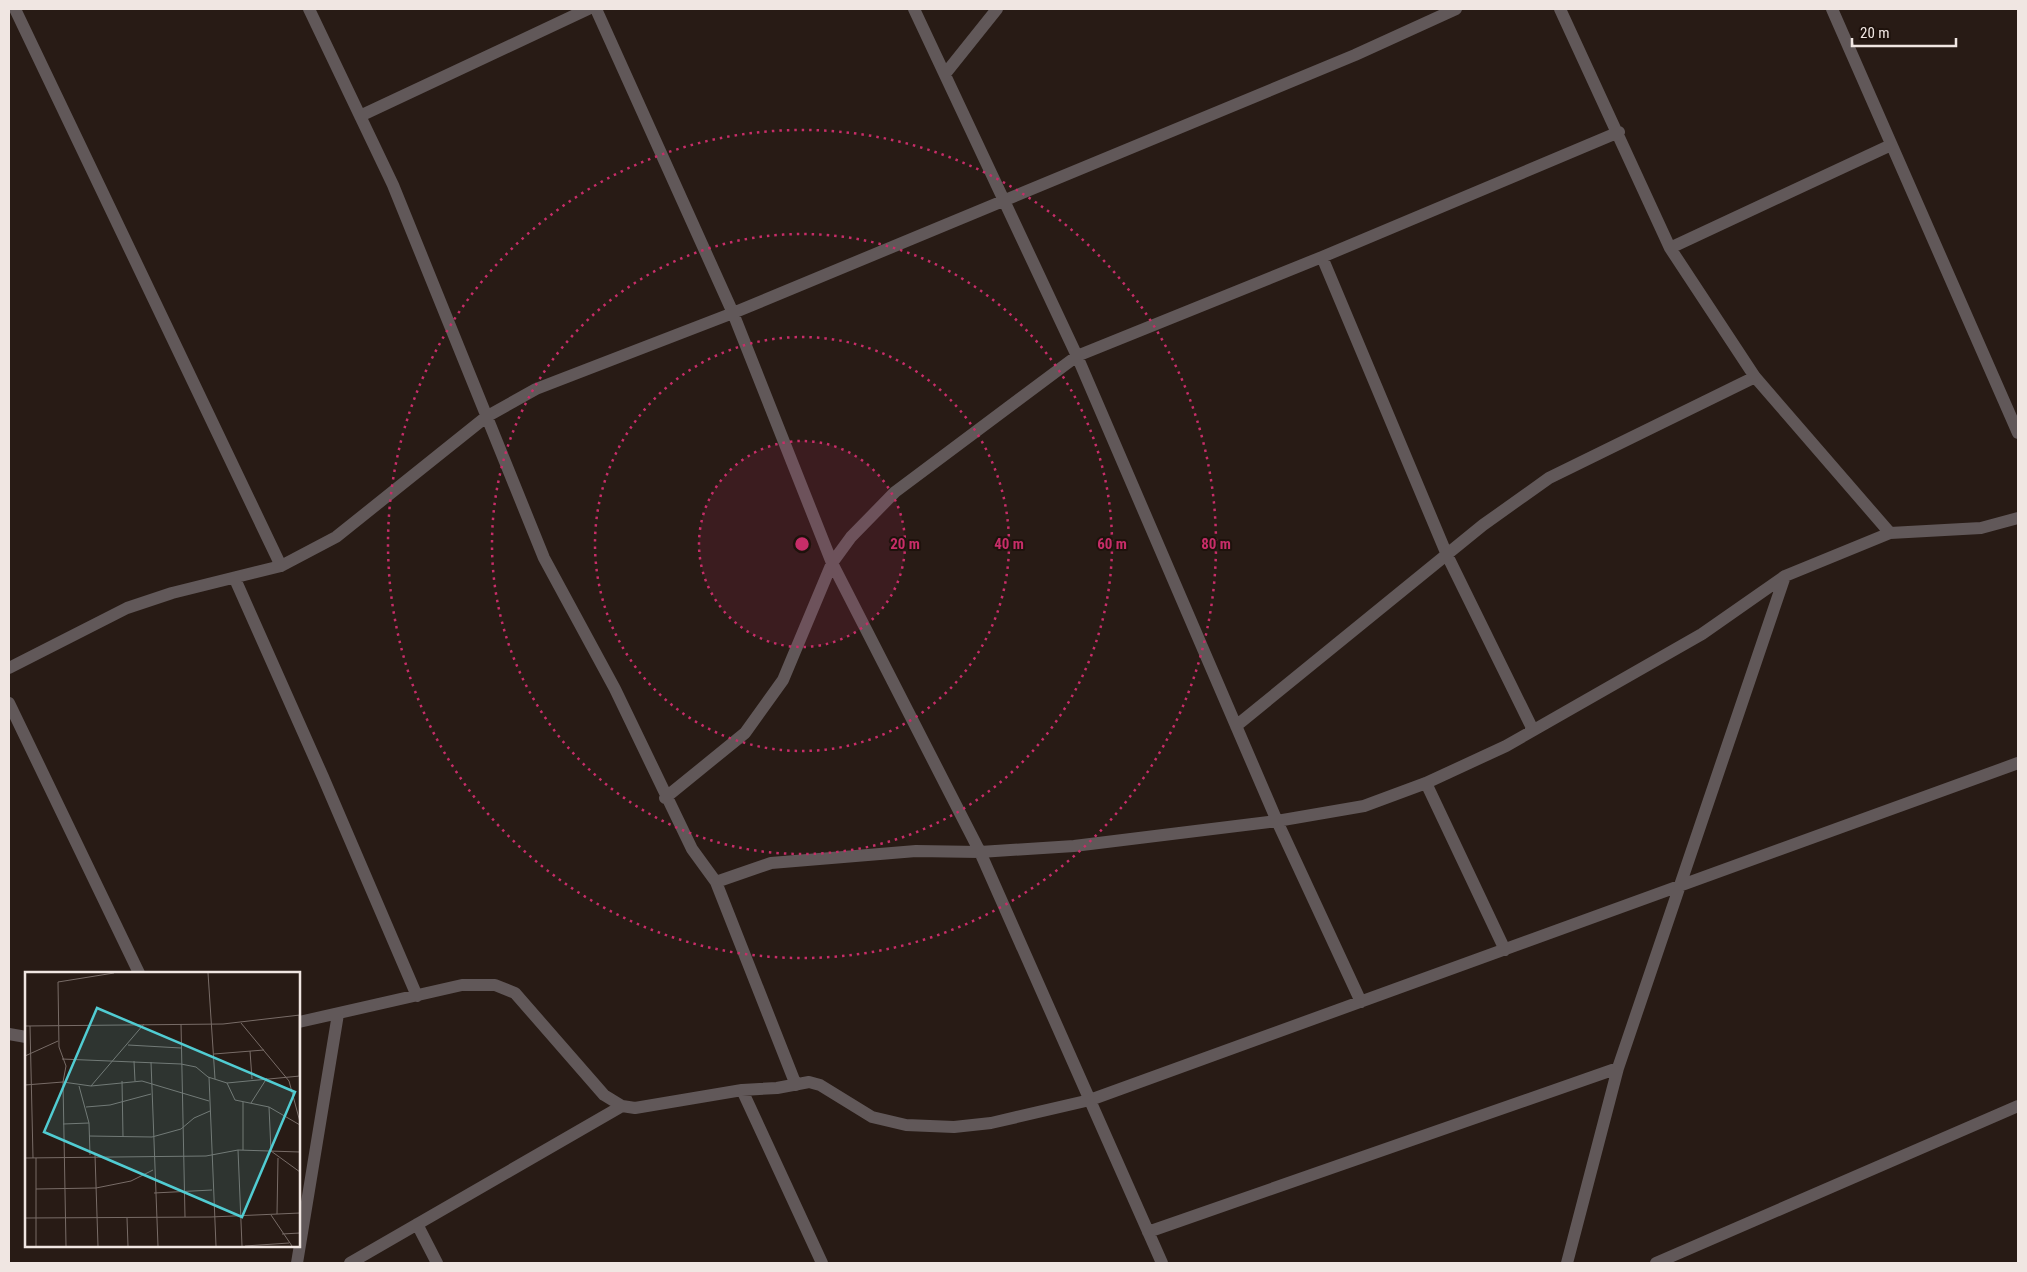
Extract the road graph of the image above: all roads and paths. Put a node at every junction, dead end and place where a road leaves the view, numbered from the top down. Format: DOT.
graph roads {
  1 [pos="15,9"];
  2 [pos="309,9"];
  3 [pos="588,9"];
  4 [pos="596,9"];
  5 [pos="914,9"];
  6 [pos="997,9"];
  7 [pos="1456,9"];
  8 [pos="1560,9"];
  9 [pos="1832,9"];
  10 [pos="945,74"];
  11 [pos="360,116"];
  12 [pos="1619,132"];
  13 [pos="1891,145"];
  14 [pos="1004,201"];
  15 [pos="1670,248"];
  16 [pos="1322,257"];
  17 [pos="733,314"];
  18 [pos="1077,356"];
  19 [pos="1755,377"];
  20 [pos="486,417"];
  21 [pos="2018,433"];
  22 [pos="2018,518"];
  23 [pos="1890,533"];
  24 [pos="1446,555"];
  25 [pos="832,563"];
  26 [pos="281,566"];
  27 [pos="1785,576"];
  28 [pos="234,579"];
  29 [pos="9,668"];
  30 [pos="9,703"];
  31 [pos="1236,726"];
  32 [pos="1533,730"];
  33 [pos="2018,762"];
  34 [pos="1426,783"];
  35 [pos="665,798"];
  36 [pos="1277,821"];
  37 [pos="980,852"];
  38 [pos="716,882"];
  39 [pos="1681,885"];
  40 [pos="1505,950"];
  41 [pos="139,972"];
  42 [pos="417,996"];
  43 [pos="1361,1002"];
  44 [pos="338,1014"];
  45 [pos="300,1022"];
  46 [pos="9,1034"];
  47 [pos="25,1037"];
  48 [pos="1618,1068"];
  49 [pos="796,1085"];
  50 [pos="742,1090"];
  51 [pos="1090,1100"];
  52 [pos="622,1106"];
  53 [pos="2018,1106"];
  54 [pos="417,1224"];
  55 [pos="1148,1232"];
  56 [pos="300,1245"];
  57 [pos="300,1247"];
  58 [pos="297,1263"];
  59 [pos="350,1263"];
  60 [pos="437,1263"];
  61 [pos="822,1263"];
  62 [pos="1162,1263"];
  63 [pos="1567,1263"];
  64 [pos="1656,1263"];
  1 -- 26 [label="street"];
  2 -- 11 [label="street"];
  3 -- 11 [label="street"];
  4 -- 17 [label="street"];
  5 -- 10 [label="street"];
  6 -- 10 [label="street"];
  7 -- 14 [label="street"];
  8 -- 12 [label="street"];
  9 -- 13 [label="street"];
  10 -- 14 [label="street"];
  11 -- 20 [label="street"];
  12 -- 15 [label="street"];
  12 -- 16 [label="street"];
  13 -- 15 [label="street"];
  13 -- 21 [label="street"];
  14 -- 17 [label="street"];
  14 -- 18 [label="street"];
  15 -- 19 [label="street"];
  16 -- 18 [label="street"];
  16 -- 24 [label="street"];
  17 -- 20 [label="street"];
  17 -- 25 [label="street"];
  18 -- 25 [label="street"];
  18 -- 31 [label="street"];
  19 -- 23 [label="street"];
  19 -- 24 [label="street"];
  20 -- 26 [label="street"];
  20 -- 35 [label="street"];
  22 -- 23 [label="street"];
  23 -- 27 [label="street"];
  24 -- 31 [label="street"];
  24 -- 32 [label="street"];
  25 -- 35 [label="street"];
  25 -- 37 [label="street"];
  26 -- 28 [label="street"];
  27 -- 32 [label="street"];
  27 -- 39 [label="street"];
  28 -- 29 [label="street"];
  28 -- 42 [label="street"];
  30 -- 41 [label="street"];
  31 -- 36 [label="street"];
  32 -- 34 [label="street"];
  33 -- 39 [label="street"];
  34 -- 36 [label="street"];
  34 -- 40 [label="street"];
  35 -- 38 [label="street"];
  36 -- 37 [label="street"];
  36 -- 43 [label="street"];
  37 -- 38 [label="street"];
  37 -- 51 [label="street"];
  38 -- 49 [label="street"];
  39 -- 40 [label="street"];
  39 -- 48 [label="street"];
  40 -- 43 [label="street"];
  42 -- 44 [label="street"];
  42 -- 52 [label="street"];
  43 -- 51 [label="street"];
  44 -- 45 [label="street"];
  44 -- 56 [label="street"];
  46 -- 47 [label="street"];
  48 -- 55 [label="street"];
  48 -- 63 [label="street"];
  49 -- 50 [label="street"];
  49 -- 51 [label="street"];
  50 -- 52 [label="street"];
  50 -- 61 [label="street"];
  51 -- 55 [label="street"];
  52 -- 54 [label="street"];
  53 -- 64 [label="street"];
  54 -- 59 [label="street"];
  54 -- 60 [label="street"];
  55 -- 62 [label="street"];
  57 -- 58 [label="street"];
}
